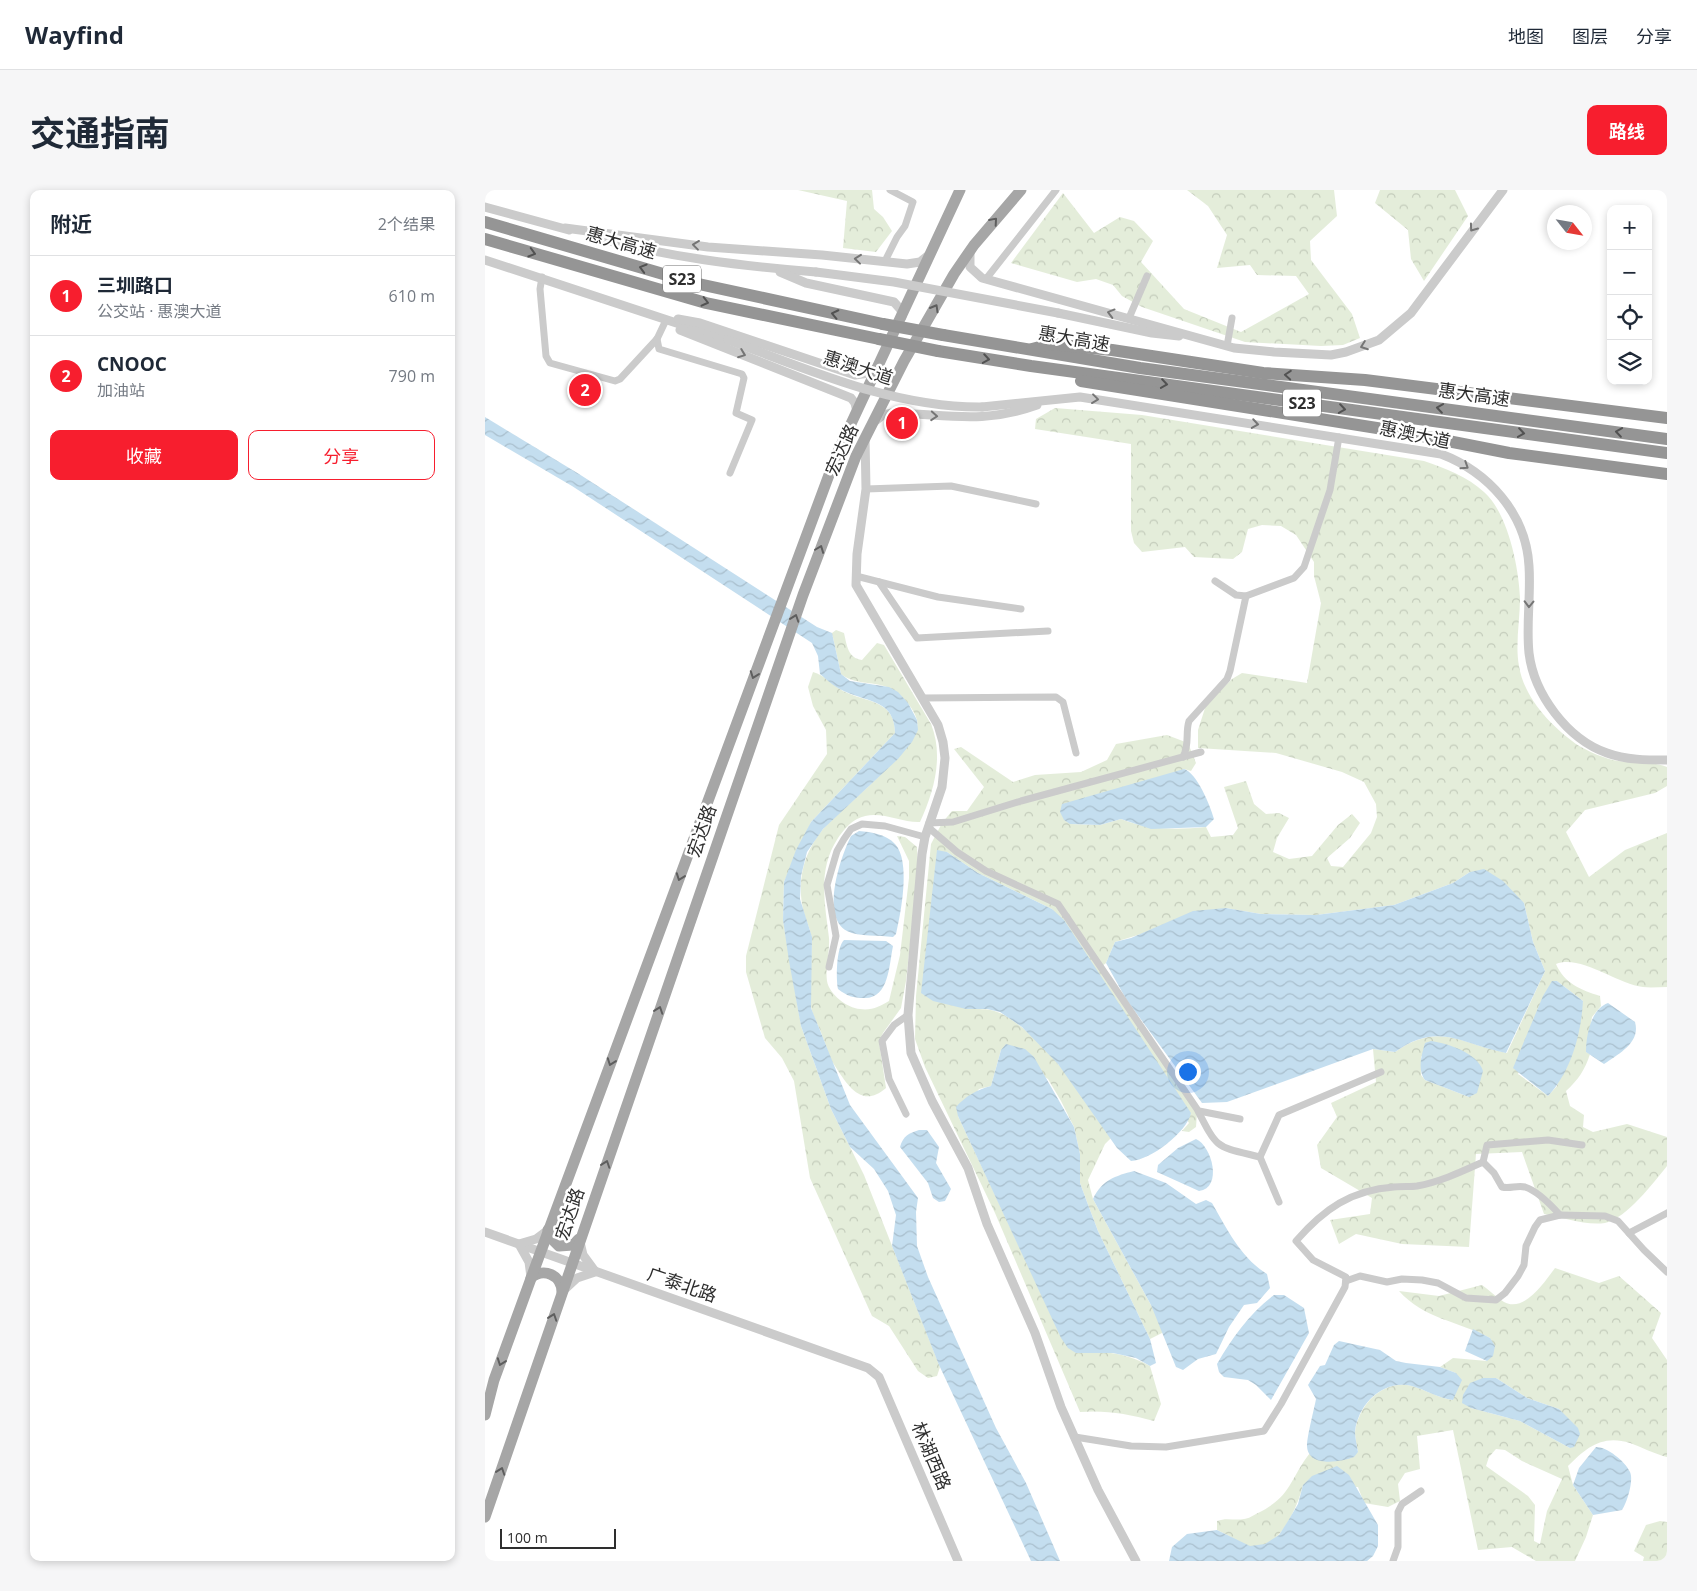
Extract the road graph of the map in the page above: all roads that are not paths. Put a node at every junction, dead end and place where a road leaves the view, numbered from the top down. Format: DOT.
graph roads {
  1 [pos="891,190"];
  2 [pos="960,190"];
  3 [pos="1021,190"];
  4 [pos="1056,190"];
  5 [pos="1503,190"];
  6 [pos="485,207"];
  7 [pos="485,222"];
  8 [pos="565,228"];
  9 [pos="485,239"];
  10 [pos="974,245"];
  11 [pos="934,247"];
  12 [pos="485,260"];
  13 [pos="885,261"];
  14 [pos="770,268"];
  15 [pos="1147,276"];
  16 [pos="542,277"];
  17 [pos="985,279"];
  18 [pos="901,317"];
  19 [pos="1129,318"];
  20 [pos="1232,318"];
  21 [pos="665,320"];
  22 [pos="1194,337"];
  23 [pos="657,339"];
  24 [pos="1227,346"];
  25 [pos="1029,350"];
  26 [pos="879,364"];
  27 [pos="1031,366"];
  28 [pos="1046,402"];
  29 [pos="855,416"];
  30 [pos="1667,418"];
  31 [pos="872,424"];
  32 [pos="1339,437"];
  33 [pos="865,438"];
  34 [pos="1667,439"];
  35 [pos="1667,453"];
  36 [pos="730,473"];
  37 [pos="1667,474"];
  38 [pos="866,489"];
  39 [pos="1036,504"];
  40 [pos="856,576"];
  41 [pos="1215,581"];
  42 [pos="879,582"];
  43 [pos="1245,596"];
  44 [pos="1021,608"];
  45 [pos="1048,631"];
  46 [pos="922,698"];
  47 [pos="1201,752"];
  48 [pos="1076,754"];
  49 [pos="1183,757"];
  50 [pos="1667,760"];
  51 [pos="928,826"];
  52 [pos="925,838"];
  53 [pos="829,967"];
  54 [pos="908,1015"];
  55 [pos="1381,1072"];
  56 [pos="1199,1112"];
  57 [pos="906,1114"];
  58 [pos="1239,1119"];
  59 [pos="1582,1145"];
  60 [pos="1260,1157"];
  61 [pos="1483,1162"];
  62 [pos="1279,1202"];
  63 [pos="1667,1213"];
  64 [pos="1559,1215"];
  65 [pos="549,1230"];
  66 [pos="485,1232"];
  67 [pos="1629,1233"];
  68 [pos="579,1240"];
  69 [pos="519,1244"];
  70 [pos="541,1251"];
  71 [pos="571,1263"];
  72 [pos="596,1272"];
  73 [pos="1667,1272"];
  74 [pos="531,1278"];
  75 [pos="1346,1281"];
  76 [pos="562,1292"];
  77 [pos="868,1368"];
  78 [pos="485,1415"];
  79 [pos="1075,1437"];
  80 [pos="1421,1491"];
  81 [pos="485,1517"];
  82 [pos="959,1561"];
  83 [pos="1136,1561"];
  84 [pos="1393,1561"];
  1 -- 13 [label="street"];
  2 -- 11 [label="main road, 宏达路"];
  10 -- 3 [label="main road, 宏达路, one-way"];
  4 -- 17 [label="street"];
  5 -- 24 [label="street, one-way"];
  6 -- 8 [label="street"];
  25 -- 7 [label="highway, 惠大高速 / S23, one-way, bridge"];
  13 -- 8 [label="street, one-way"];
  8 -- 14 [label="street"];
  9 -- 27 [label="highway, 惠大高速 / S23, one-way, bridge"];
  10 -- 17 [label="street"];
  31 -- 10 [label="main road, 宏达路, one-way"];
  11 -- 13 [label="street"];
  11 -- 18 [label="main road, 宏达路"];
  12 -- 16 [label="street"];
  14 -- 18 [label="street"];
  14 -- 22 [label="street, bridge"];
  15 -- 19 [label="street"];
  16 -- 21 [label="street"];
  16 -- 23 [label="street"];
  19 -- 17 [label="street, one-way"];
  18 -- 26 [label="main road, 宏达路"];
  19 -- 22 [label="street"];
  20 -- 24 [label="street"];
  21 -- 23 [label="street"];
  21 -- 26 [label="street"];
  21 -- 28 [label="street, 惠澳大道, bridge"];
  21 -- 29 [label="street, one-way"];
  22 -- 24 [label="street"];
  23 -- 36 [label="street"];
  30 -- 25 [label="highway, one-way"];
  34 -- 25 [label="highway, 惠大高速 / S23, one-way"];
  26 -- 29 [label="main road, 宏达路"];
  27 -- 35 [label="highway, 惠大高速 / S23, one-way"];
  27 -- 37 [label="highway"];
  31 -- 28 [label="street, one-way"];
  28 -- 32 [label="street, 惠澳大道, one-way"];
  29 -- 65 [label="main road, 宏达路, one-way"];
  31 -- 33 [label="main road, 宏达路"];
  32 -- 43 [label="street"];
  32 -- 50 [label="street, 惠澳大道, one-way"];
  33 -- 38 [label="street"];
  68 -- 33 [label="main road, 宏达路, one-way"];
  38 -- 39 [label="street"];
  38 -- 40 [label="street"];
  40 -- 42 [label="street"];
  40 -- 46 [label="street"];
  41 -- 43 [label="street"];
  42 -- 44 [label="street"];
  42 -- 45 [label="street"];
  43 -- 49 [label="street"];
  46 -- 48 [label="street"];
  46 -- 51 [label="street"];
  47 -- 49 [label="street"];
  49 -- 51 [label="street"];
  51 -- 52 [label="street"];
  51 -- 56 [label="street"];
  52 -- 53 [label="street"];
  52 -- 54 [label="street"];
  54 -- 57 [label="street"];
  54 -- 79 [label="street"];
  55 -- 60 [label="street"];
  56 -- 58 [label="street"];
  56 -- 60 [label="street"];
  59 -- 61 [label="street"];
  60 -- 62 [label="street"];
  61 -- 64 [label="street"];
  61 -- 75 [label="street"];
  63 -- 67 [label="street"];
  64 -- 67 [label="street"];
  64 -- 75 [label="street"];
  65 -- 68 [label="main road"];
  65 -- 69 [label="street"];
  65 -- 70 [label="main road, 宏达路"];
  66 -- 69 [label="street, 广泰北路"];
  67 -- 73 [label="street"];
  68 -- 71 [label="main road, 宏达路"];
  68 -- 72 [label="street"];
  69 -- 70 [label="street, 广泰北路"];
  69 -- 74 [label="street"];
  70 -- 71 [label="street, 广泰北路"];
  70 -- 74 [label="main road, 宏达路"];
  71 -- 72 [label="street, 广泰北路"];
  71 -- 76 [label="main road, 宏达路"];
  72 -- 76 [label="street"];
  72 -- 77 [label="street, 广泰北路"];
  74 -- 76 [label="main road"];
  74 -- 78 [label="main road, 宏达路, one-way"];
  75 -- 79 [label="street"];
  81 -- 76 [label="main road, 宏达路, one-way"];
  77 -- 82 [label="street, 林湖西路"];
  79 -- 83 [label="street"];
  80 -- 84 [label="street"];
}
